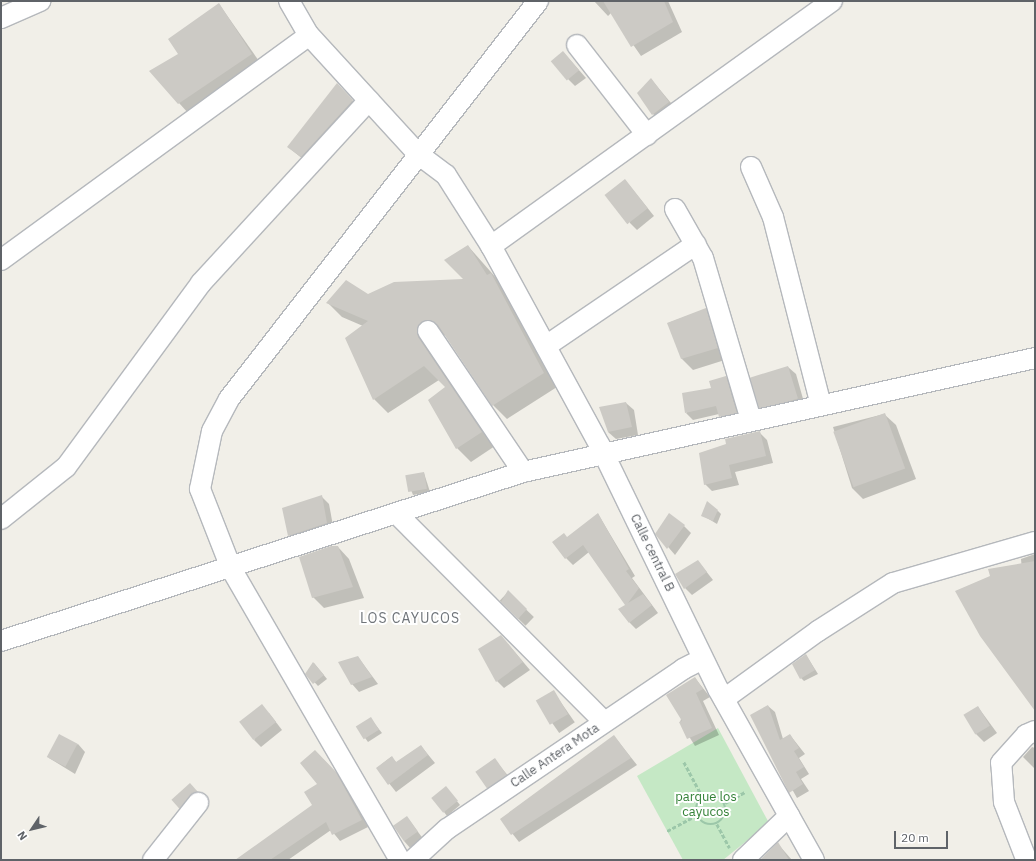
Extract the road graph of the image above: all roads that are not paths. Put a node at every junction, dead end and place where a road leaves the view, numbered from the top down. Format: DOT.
graph roads {
  1 [pos="40,1"];
  2 [pos="289,1"];
  3 [pos="538,1"];
  4 [pos="832,1"];
  5 [pos="1,18"];
  6 [pos="309,35"];
  7 [pos="578,45"];
  8 [pos="369,100"];
  9 [pos="647,135"];
  10 [pos="418,154"];
  11 [pos="751,166"];
  12 [pos="675,210"];
  13 [pos="696,244"];
  14 [pos="491,246"];
  15 [pos="1,260"];
  16 [pos="428,331"];
  17 [pos="546,346"];
  18 [pos="1035,358"];
  19 [pos="821,405"];
  20 [pos="751,420"];
  21 [pos="523,472"];
  22 [pos="397,514"];
  23 [pos="1,519"];
  24 [pos="1035,542"];
  25 [pos="231,568"];
  26 [pos="1,641"];
  27 [pos="703,659"];
  28 [pos="724,699"];
  29 [pos="604,722"];
  30 [pos="1035,731"];
  31 [pos="198,803"];
  32 [pos="789,816"];
  33 [pos="737,856"];
  34 [pos="1026,856"];
  35 [pos="153,860"];
  36 [pos="400,860"];
  37 [pos="412,860"];
  38 [pos="814,860"];
  1 -- 5 [label="street"];
  2 -- 6 [label="street, Calle central B"];
  3 -- 10 [label="street"];
  4 -- 9 [label="street"];
  6 -- 8 [label="street, Calle central B"];
  6 -- 15 [label="street"];
  7 -- 9 [label="street"];
  8 -- 10 [label="street, Calle central B"];
  8 -- 23 [label="street"];
  9 -- 14 [label="street"];
  10 -- 14 [label="street, Calle central B"];
  10 -- 25 [label="street"];
  11 -- 19 [label="street"];
  12 -- 13 [label="street"];
  13 -- 17 [label="street"];
  13 -- 20 [label="street"];
  14 -- 17 [label="street, Calle central B"];
  16 -- 21 [label="street"];
  17 -- 27 [label="street, Calle central B"];
  18 -- 19 [label="street"];
  19 -- 20 [label="street"];
  20 -- 21 [label="street"];
  21 -- 22 [label="street"];
  22 -- 25 [label="street"];
  22 -- 29 [label="street"];
  24 -- 28 [label="street"];
  25 -- 26 [label="street"];
  25 -- 36 [label="street"];
  27 -- 28 [label="street, Calle central B"];
  27 -- 29 [label="street, Calle Antera Mota"];
  28 -- 32 [label="street, Calle central B"];
  29 -- 37 [label="street, Calle Antera Mota"];
  30 -- 34 [label="street"];
  31 -- 35 [label="street"];
  32 -- 33 [label="street"];
  32 -- 38 [label="street, Calle central B"];
}
